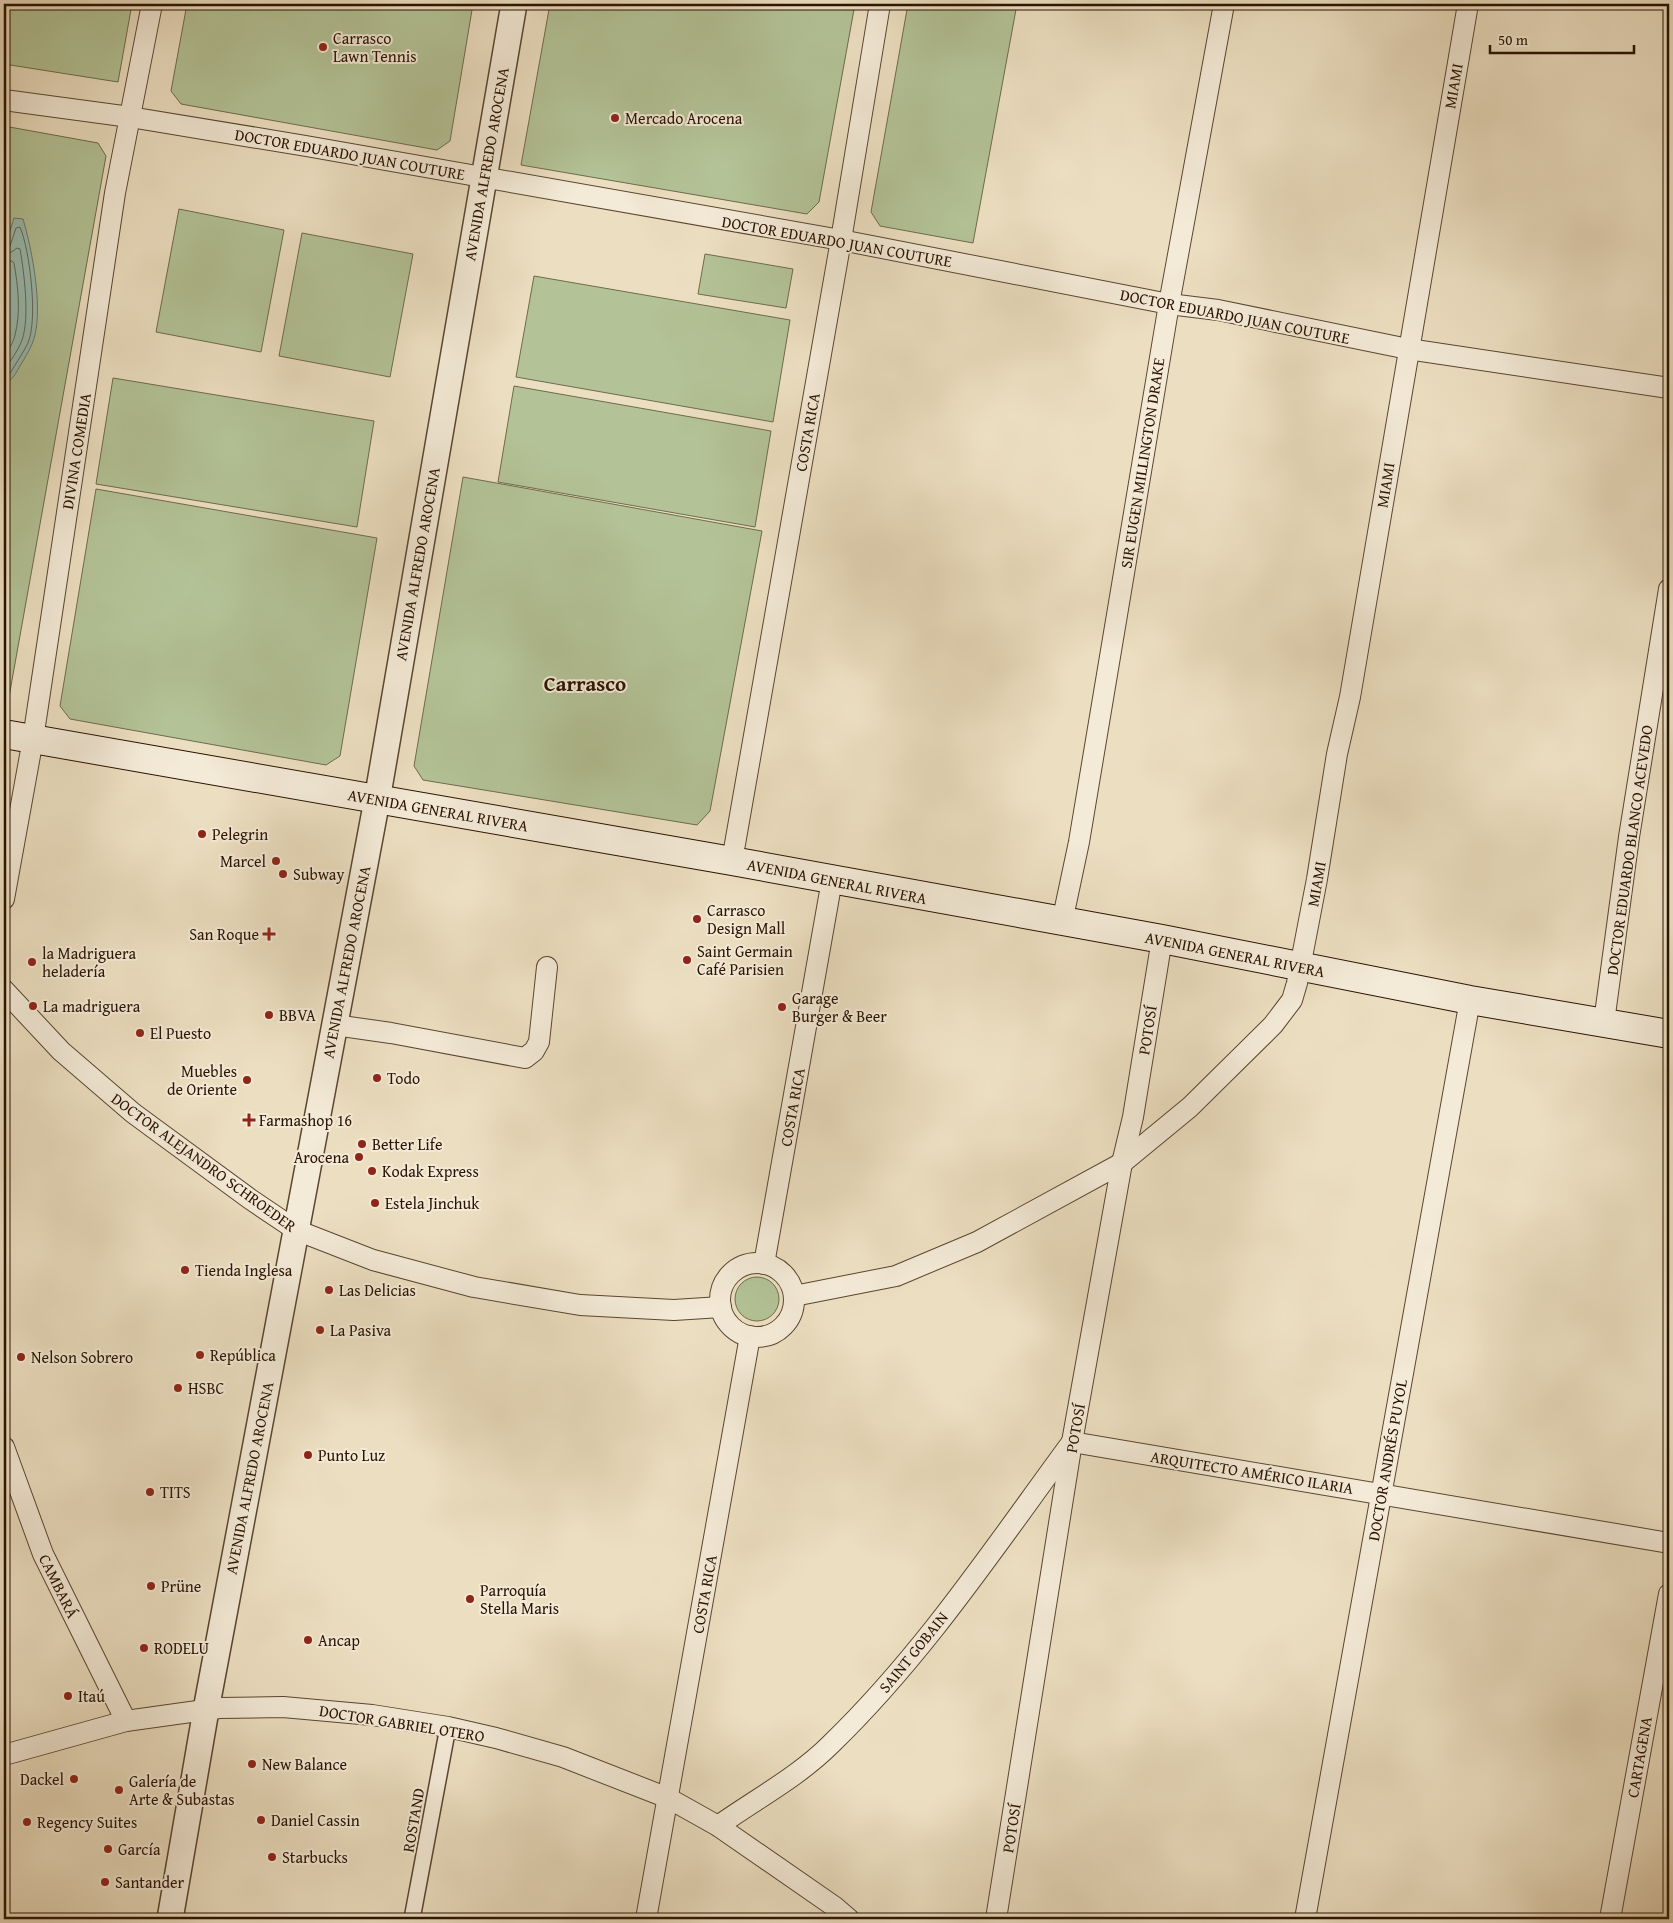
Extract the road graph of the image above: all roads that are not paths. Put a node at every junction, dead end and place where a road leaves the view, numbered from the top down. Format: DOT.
graph roads {
  1 [pos="152,4"];
  2 [pos="514,4"];
  3 [pos="880,4"];
  4 [pos="1224,4"];
  5 [pos="1468,4"];
  6 [pos="4,100"];
  7 [pos="130,117"];
  8 [pos="483,178"];
  9 [pos="841,240"];
  10 [pos="1169,304"];
  11 [pos="1408,349"];
  12 [pos="1669,388"];
  13 [pos="1669,589"];
  14 [pos="4,734"];
  15 [pos="33,739"];
  16 [pos="377,800"];
  17 [pos="732,861"];
  18 [pos="832,880"];
  19 [pos="4,898"];
  20 [pos="1062,922"];
  21 [pos="1162,939"];
  22 [pos="1300,966"];
  23 [pos="546,967"];
  24 [pos="4,990"];
  25 [pos="1470,1000"];
  26 [pos="1604,1022"];
  27 [pos="334,1025"];
  28 [pos="1669,1034"];
  29 [pos="1122,1163"];
  30 [pos="296,1230"];
  31 [pos="764,1264"];
  32 [pos="794,1296"];
  33 [pos="721,1307"];
  34 [pos="750,1336"];
  35 [pos="1072,1442"];
  36 [pos="4,1446"];
  37 [pos="1381,1494"];
  38 [pos="1669,1543"];
  39 [pos="1669,1594"];
  40 [pos="206,1710"];
  41 [pos="126,1721"];
  42 [pos="448,1727"];
  43 [pos="4,1755"];
  44 [pos="668,1798"];
  45 [pos="718,1826"];
  46 [pos="170,1919"];
  47 [pos="412,1919"];
  48 [pos="646,1919"];
  49 [pos="849,1919"];
  50 [pos="996,1919"];
  51 [pos="1305,1919"];
  52 [pos="1610,1919"];
  1 -- 7 [label="street, DIVINA COMEDIA"];
  2 -- 8 [label="street, AVENIDA ALFREDO AROCENA"];
  3 -- 9 [label="street, COSTA RICA"];
  4 -- 10 [label="street, SIR EUGEN MILLINGTON DRAKE"];
  5 -- 11 [label="street, MIAMI"];
  6 -- 7 [label="street, DOCTOR EDUARDO JUAN COUTURE"];
  7 -- 8 [label="street, DOCTOR EDUARDO JUAN COUTURE"];
  7 -- 15 [label="street, DIVINA COMEDIA"];
  8 -- 9 [label="street, DOCTOR EDUARDO JUAN COUTURE"];
  8 -- 16 [label="street, AVENIDA ALFREDO AROCENA"];
  9 -- 10 [label="street, DOCTOR EDUARDO JUAN COUTURE"];
  9 -- 17 [label="street, COSTA RICA"];
  10 -- 11 [label="street, DOCTOR EDUARDO JUAN COUTURE"];
  10 -- 20 [label="street, SIR EUGEN MILLINGTON DRAKE"];
  11 -- 12 [label="street, DOCTOR EDUARDO JUAN COUTURE"];
  11 -- 22 [label="street, MIAMI"];
  13 -- 26 [label="street, DOCTOR EDUARDO BLANCO ACEVEDO"];
  14 -- 15 [label="main road, AVENIDA GENERAL RIVERA"];
  15 -- 16 [label="main road, AVENIDA GENERAL RIVERA"];
  15 -- 19 [label="street, DIVINA COMEDIA"];
  16 -- 17 [label="main road, AVENIDA GENERAL RIVERA"];
  16 -- 27 [label="street, AVENIDA ALFREDO AROCENA"];
  17 -- 18 [label="main road, AVENIDA GENERAL RIVERA"];
  18 -- 20 [label="main road, AVENIDA GENERAL RIVERA"];
  18 -- 31 [label="street, COSTA RICA"];
  20 -- 21 [label="main road, AVENIDA GENERAL RIVERA"];
  21 -- 22 [label="main road, AVENIDA GENERAL RIVERA"];
  21 -- 29 [label="street, POTOSÍ"];
  22 -- 25 [label="main road, AVENIDA GENERAL RIVERA"];
  22 -- 29 [label="street"];
  23 -- 27 [label="street"];
  24 -- 30 [label="street, DOCTOR ALEJANDRO SCHROEDER"];
  25 -- 26 [label="main road, AVENIDA GENERAL RIVERA"];
  25 -- 37 [label="street, DOCTOR ANDRÉS PUYOL"];
  26 -- 28 [label="main road, AVENIDA GENERAL RIVERA"];
  27 -- 30 [label="street, AVENIDA ALFREDO AROCENA"];
  29 -- 32 [label="street"];
  29 -- 35 [label="street, POTOSÍ"];
  30 -- 33 [label="street, DOCTOR ALEJANDRO SCHROEDER"];
  30 -- 40 [label="street, AVENIDA ALFREDO AROCENA"];
  31 -- 32 [label="street"];
  31 -- 33 [label="street"];
  32 -- 34 [label="street"];
  33 -- 34 [label="street"];
  34 -- 44 [label="street, COSTA RICA"];
  35 -- 37 [label="street, ARQUITECTO AMÉRICO ILARIA"];
  35 -- 45 [label="street, SAINT GOBAIN"];
  35 -- 50 [label="street, POTOSÍ"];
  36 -- 41 [label="street, CAMBARÁ"];
  37 -- 38 [label="street, ARQUITECTO AMÉRICO ILARIA"];
  37 -- 51 [label="street, DOCTOR ANDRÉS PUYOL"];
  39 -- 52 [label="street, CARTAGENA"];
  40 -- 41 [label="street, DOCTOR GABRIEL OTERO"];
  40 -- 42 [label="street, DOCTOR GABRIEL OTERO"];
  40 -- 46 [label="street, AVENIDA ALFREDO AROCENA"];
  41 -- 43 [label="street, DOCTOR GABRIEL OTERO"];
  42 -- 44 [label="street, DOCTOR GABRIEL OTERO"];
  42 -- 47 [label="street, ROSTAND"];
  44 -- 45 [label="street, DOCTOR GABRIEL OTERO"];
  44 -- 48 [label="street, COSTA RICA"];
  45 -- 49 [label="street, DOCTOR GABRIEL OTERO"];
}
